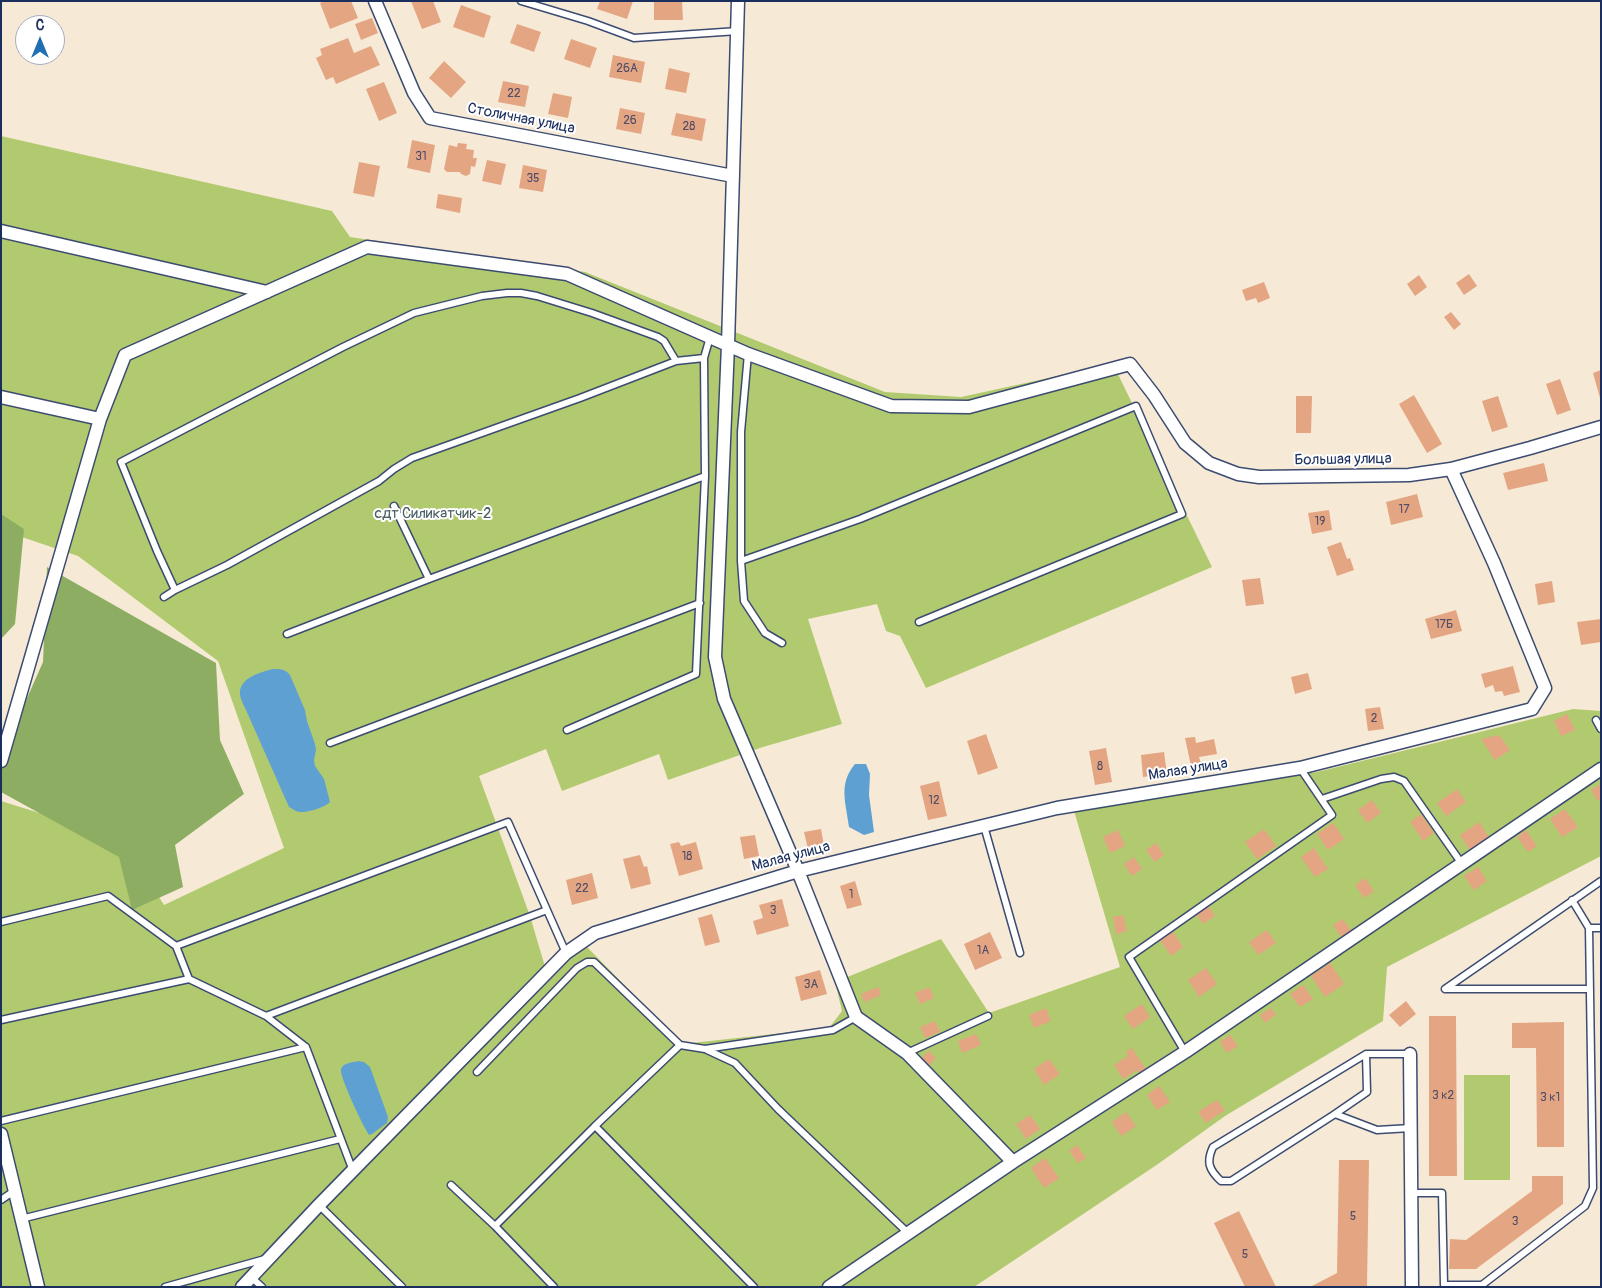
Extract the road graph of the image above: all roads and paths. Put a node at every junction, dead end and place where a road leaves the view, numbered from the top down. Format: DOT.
graph roads {
  1 [pos="375,1"];
  2 [pos="521,1"];
  3 [pos="738,1"];
  4 [pos="738,31"];
  5 [pos="733,176"];
  6 [pos="1,231"];
  7 [pos="267,292"];
  8 [pos="710,337"];
  9 [pos="728,345"];
  10 [pos="748,354"];
  11 [pos="704,358"];
  12 [pos="676,361"];
  13 [pos="1,397"];
  14 [pos="100,419"];
  15 [pos="1601,427"];
  16 [pos="1451,469"];
  17 [pos="705,476"];
  18 [pos="394,506"];
  19 [pos="741,560"];
  20 [pos="429,579"];
  21 [pos="176,590"];
  22 [pos="164,597"];
  23 [pos="700,603"];
  24 [pos="919,622"];
  25 [pos="287,634"];
  26 [pos="782,644"];
  27 [pos="1596,720"];
  28 [pos="1601,729"];
  29 [pos="567,730"];
  30 [pos="330,743"];
  31 [pos="1,761"];
  32 [pos="1300,768"];
  33 [pos="1601,769"];
  34 [pos="1322,799"];
  35 [pos="984,826"];
  36 [pos="1462,864"];
  37 [pos="798,871"];
  38 [pos="1601,881"];
  39 [pos="1572,900"];
  40 [pos="547,910"];
  41 [pos="1,922"];
  42 [pos="1589,928"];
  43 [pos="1601,928"];
  44 [pos="176,946"];
  45 [pos="566,953"];
  46 [pos="1020,953"];
  47 [pos="189,979"];
  48 [pos="1590,989"];
  49 [pos="266,1016"];
  50 [pos="988,1016"];
  51 [pos="856,1017"];
  52 [pos="1,1020"];
  53 [pos="680,1045"];
  54 [pos="306,1047"];
  55 [pos="705,1049"];
  56 [pos="1185,1052"];
  57 [pos="907,1053"];
  58 [pos="1366,1054"];
  59 [pos="1410,1054"];
  60 [pos="477,1072"];
  61 [pos="1335,1114"];
  62 [pos="1,1121"];
  63 [pos="595,1126"];
  64 [pos="1411,1128"];
  65 [pos="1,1134"];
  66 [pos="340,1138"];
  67 [pos="1013,1162"];
  68 [pos="353,1171"];
  69 [pos="451,1185"];
  70 [pos="14,1191"];
  71 [pos="1411,1193"];
  72 [pos="1,1200"];
  73 [pos="319,1205"];
  74 [pos="21,1220"];
  75 [pos="495,1226"];
  76 [pos="908,1233"];
  77 [pos="268,1258"];
  78 [pos="251,1277"];
  79 [pos="38,1287"];
  80 [pos="165,1287"];
  81 [pos="242,1287"];
  82 [pos="262,1287"];
  83 [pos="402,1287"];
  84 [pos="554,1287"];
  85 [pos="754,1287"];
  86 [pos="829,1287"];
  87 [pos="1412,1287"];
  1 -- 5 [label="street, Столичная улица"];
  2 -- 4 [label="lane"];
  3 -- 4 [label="street"];
  4 -- 5 [label="street"];
  5 -- 9 [label="street"];
  6 -- 7 [label="street"];
  7 -- 8 [label="street"];
  7 -- 14 [label="street"];
  8 -- 9 [label="street"];
  8 -- 11 [label="lane"];
  9 -- 10 [label="street"];
  9 -- 37 [label="street"];
  10 -- 16 [label="street, Большая улица"];
  10 -- 19 [label="lane"];
  11 -- 12 [label="lane"];
  11 -- 17 [label="lane"];
  12 -- 21 [label="lane"];
  12 -- 21 [label="lane"];
  13 -- 14 [label="street"];
  14 -- 31 [label="street"];
  15 -- 16 [label="street, Большая улица"];
  16 -- 32 [label="street, Малая улица"];
  17 -- 20 [label="lane"];
  17 -- 23 [label="lane"];
  18 -- 20 [label="lane"];
  19 -- 24 [label="lane"];
  19 -- 26 [label="lane"];
  20 -- 25 [label="lane"];
  21 -- 22 [label="lane"];
  23 -- 29 [label="lane"];
  23 -- 30 [label="lane"];
  27 -- 28 [label="lane"];
  32 -- 34 [label="lane"];
  32 -- 35 [label="street, Малая улица"];
  33 -- 36 [label="street"];
  34 -- 36 [label="lane"];
  34 -- 56 [label="lane"];
  35 -- 37 [label="street, Малая улица"];
  35 -- 46 [label="lane"];
  36 -- 56 [label="street"];
  37 -- 45 [label="street, Малая улица"];
  37 -- 51 [label="street"];
  38 -- 39 [label="lane"];
  39 -- 42 [label="lane"];
  39 -- 48 [label="lane"];
  40 -- 44 [label="lane"];
  40 -- 45 [label="lane"];
  40 -- 49 [label="lane"];
  41 -- 44 [label="lane"];
  42 -- 43 [label="lane"];
  42 -- 48 [label="lane"];
  44 -- 47 [label="lane"];
  45 -- 68 [label="street, Малая улица"];
  47 -- 49 [label="lane"];
  47 -- 52 [label="lane"];
  48 -- 71 [label="lane"];
  49 -- 54 [label="lane"];
  50 -- 57 [label="lane"];
  51 -- 55 [label="lane"];
  51 -- 57 [label="street"];
  53 -- 55 [label="lane"];
  53 -- 60 [label="lane"];
  53 -- 63 [label="lane"];
  54 -- 62 [label="lane"];
  54 -- 66 [label="lane"];
  55 -- 76 [label="lane"];
  56 -- 67 [label="street"];
  57 -- 67 [label="street"];
  58 -- 59 [label="lane"];
  58 -- 61 [label="lane"];
  58 -- 61 [label="lane"];
  59 -- 64 [label="street"];
  61 -- 64 [label="lane"];
  63 -- 75 [label="lane"];
  63 -- 85 [label="lane"];
  64 -- 71 [label="street"];
  65 -- 70 [label="street"];
  66 -- 68 [label="lane"];
  66 -- 74 [label="lane"];
  67 -- 76 [label="street"];
  68 -- 73 [label="street, Малая улица"];
  69 -- 75 [label="lane"];
  70 -- 72 [label="lane"];
  70 -- 74 [label="street"];
  71 -- 87 [label="street"];
  73 -- 77 [label="street, Малая улица"];
  73 -- 83 [label="lane"];
  74 -- 79 [label="street"];
  75 -- 84 [label="lane"];
  76 -- 86 [label="street"];
  77 -- 78 [label="street, Малая улица"];
  77 -- 80 [label="lane"];
  78 -- 81 [label="street, Малая улица"];
  78 -- 82 [label="lane"];
}
